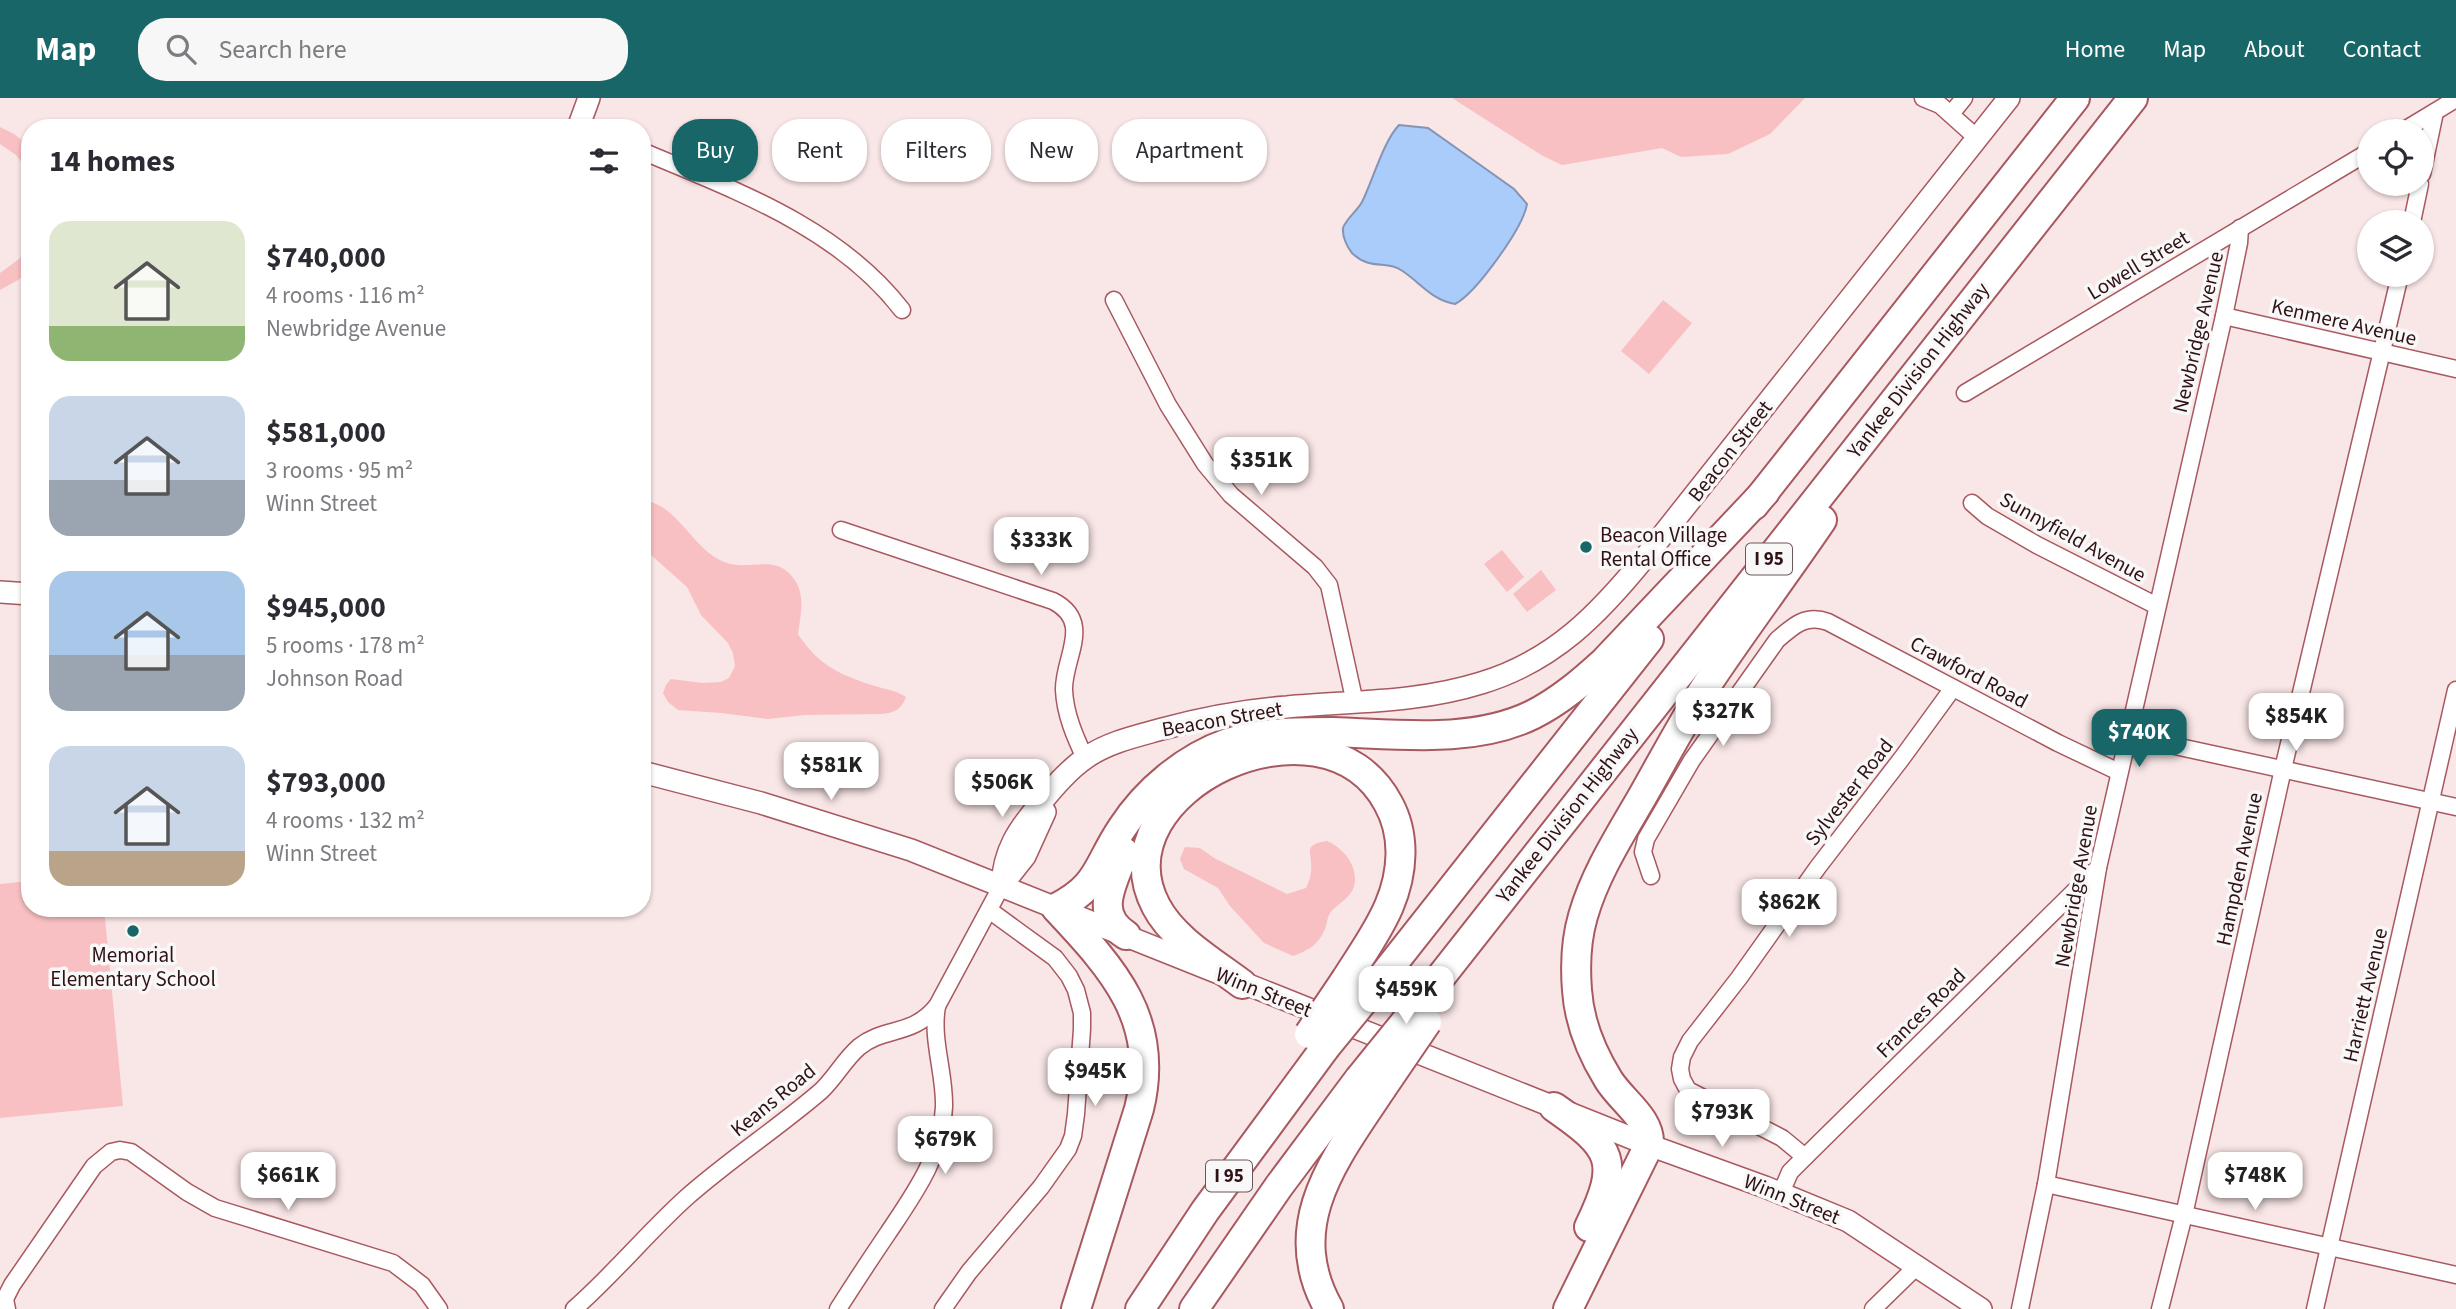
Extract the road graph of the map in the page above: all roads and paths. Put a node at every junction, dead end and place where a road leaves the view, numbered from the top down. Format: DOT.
graph roads {
  1 [pos="589,98"];
  2 [pos="1923,98"];
  3 [pos="1964,98"];
  4 [pos="2009,98"];
  5 [pos="2075,98"];
  6 [pos="2133,98"];
  7 [pos="2456,99"];
  8 [pos="2435,112"];
  9 [pos="1951,114"];
  10 [pos="583,119"];
  11 [pos="2423,119"];
  12 [pos="2434,119"];
  13 [pos="1977,138"];
  14 [pos="651,155"];
  15 [pos="2357,159"];
  16 [pos="2240,228"];
  17 [pos="2398,287"];
  18 [pos="1114,300"];
  19 [pos="1972,301"];
  20 [pos="902,310"];
  21 [pos="2224,316"];
  22 [pos="2384,352"];
  23 [pos="2456,369"];
  24 [pos="1965,393"];
  25 [pos="1765,492"];
  26 [pos="1972,503"];
  27 [pos="841,530"];
  28 [pos="0,592"];
  29 [pos="21,593"];
  30 [pos="2157,606"];
  31 [pos="1953,688"];
  32 [pos="2456,690"];
  33 [pos="1355,703"];
  34 [pos="2129,736"];
  35 [pos="1085,758"];
  36 [pos="2283,769"];
  37 [pos="2119,772"];
  38 [pos="651,774"];
  39 [pos="1154,790"];
  40 [pos="2431,802"];
  41 [pos="2456,807"];
  42 [pos="2098,868"];
  43 [pos="1651,876"];
  44 [pos="1002,885"];
  45 [pos="1056,908"];
  46 [pos="989,910"];
  47 [pos="1126,935"];
  48 [pos="1242,984"];
  49 [pos="1358,986"];
  50 [pos="937,1006"];
  51 [pos="1370,1084"];
  52 [pos="1554,1107"];
  53 [pos="1648,1145"];
  54 [pos="1805,1157"];
  55 [pos="2046,1184"];
  56 [pos="1781,1193"];
  57 [pos="2184,1215"];
  58 [pos="2329,1247"];
  59 [pos="1916,1267"];
  60 [pos="2456,1275"];
  61 [pos="6,1303"];
  62 [pos="439,1309"];
  63 [pos="575,1309"];
  64 [pos="838,1309"];
  65 [pos="943,1309"];
  66 [pos="1076,1309"];
  67 [pos="1140,1309"];
  68 [pos="1194,1309"];
  69 [pos="1329,1309"];
  70 [pos="1546,1309"];
  71 [pos="1568,1309"];
  72 [pos="1873,1309"];
  73 [pos="1982,1309"];
  74 [pos="2020,1309"];
  75 [pos="2160,1309"];
  76 [pos="2315,1309"];
  1 -- 10 [label="main road"];
  2 -- 9 [label="street"];
  3 -- 9 [label="street"];
  4 -- 13 [label="main road, Beacon Street"];
  5 -- 25 [label="highway, I 95"];
  6 -- 19 [label="highway, Yankee Division Highway / I 95"];
  7 -- 8 [label="street"];
  8 -- 11 [label="street"];
  8 -- 12 [label="street"];
  9 -- 13 [label="street"];
  13 -- 33 [label="main road, Beacon Street"];
  14 -- 20 [label="street"];
  15 -- 16 [label="street, Lowell Street"];
  16 -- 21 [label="street, Newbridge Avenue"];
  16 -- 24 [label="street, Lowell Street"];
  17 -- 22 [label="street, Hampden Avenue"];
  18 -- 33 [label="street"];
  19 -- 51 [label="highway, Yankee Division Highway / I 95, bridge"];
  19 -- 53 [label="highway"];
  21 -- 22 [label="street, Kenmere Avenue"];
  21 -- 30 [label="street, Newbridge Avenue"];
  22 -- 23 [label="street, Kenmere Avenue"];
  22 -- 36 [label="street, Hampden Avenue"];
  25 -- 39 [label="highway"];
  25 -- 49 [label="highway, I 95"];
  26 -- 30 [label="street, Sunnyfield Avenue"];
  27 -- 35 [label="street"];
  28 -- 29 [label="main road"];
  30 -- 34 [label="street, Newbridge Avenue"];
  31 -- 37 [label="street, Crawford Road"];
  31 -- 43 [label="street, Crawford Road"];
  31 -- 54 [label="street, Sylvester Road"];
  32 -- 40 [label="street, Harriett Avenue"];
  33 -- 35 [label="main road, Beacon Street"];
  34 -- 36 [label="street"];
  34 -- 37 [label="street, Newbridge Avenue"];
  35 -- 44 [label="main road, Beacon Street"];
  36 -- 40 [label="street"];
  36 -- 57 [label="street, Hampden Avenue"];
  37 -- 42 [label="street, Newbridge Avenue"];
  38 -- 44 [label="main road, Winn Street"];
  39 -- 45 [label="highway"];
  39 -- 47 [label="highway"];
  40 -- 41 [label="street"];
  40 -- 58 [label="street, Harriett Avenue"];
  42 -- 54 [label="street, Frances Road"];
  42 -- 55 [label="street, Newbridge Avenue"];
  44 -- 45 [label="main road, Winn Street"];
  44 -- 46 [label="street, Keans Road"];
  45 -- 47 [label="main road, Winn Street"];
  45 -- 66 [label="highway"];
  46 -- 50 [label="street, Keans Road"];
  46 -- 65 [label="street"];
  47 -- 48 [label="main road, Winn Street"];
  48 -- 49 [label="highway"];
  48 -- 52 [label="main road, Winn Street"];
  49 -- 67 [label="highway, I 95, bridge"];
  50 -- 63 [label="street, Keans Road"];
  50 -- 64 [label="street"];
  51 -- 68 [label="highway, Yankee Division Highway / I 95"];
  51 -- 69 [label="highway"];
  52 -- 53 [label="main road, Winn Street"];
  52 -- 70 [label="highway"];
  53 -- 56 [label="main road, Winn Street"];
  53 -- 71 [label="highway"];
  54 -- 56 [label="street, Frances Road"];
  55 -- 57 [label="street"];
  55 -- 74 [label="street, Newbridge Avenue"];
  56 -- 59 [label="main road, Winn Street"];
  57 -- 58 [label="street"];
  57 -- 75 [label="street, Hampden Avenue"];
  58 -- 60 [label="street"];
  58 -- 76 [label="street, Harriett Avenue"];
  59 -- 72 [label="street"];
  59 -- 73 [label="main road, Winn Street"];
  61 -- 62 [label="street"];
}
